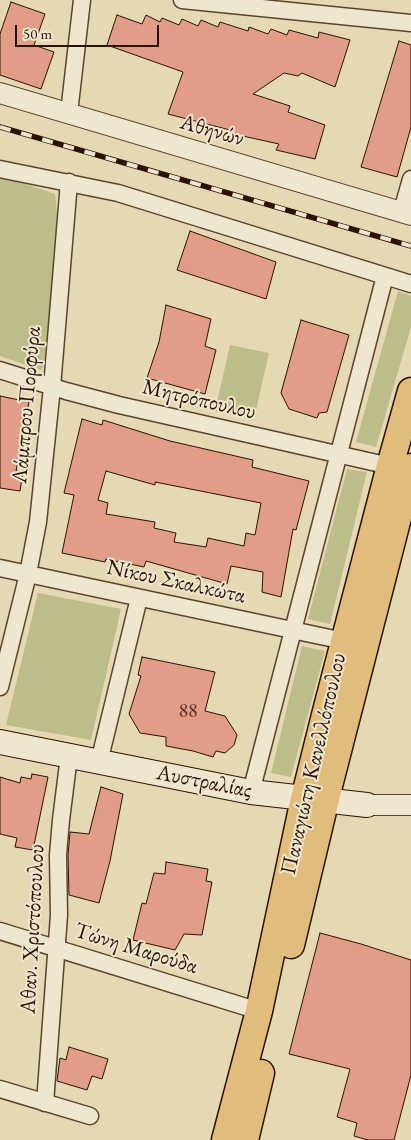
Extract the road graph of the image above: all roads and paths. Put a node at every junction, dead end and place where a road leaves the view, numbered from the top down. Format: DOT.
graph roads {
  1 [pos="82,0"];
  2 [pos="182,0"];
  3 [pos="284,6"];
  4 [pos="411,23"];
  5 [pos="0,93"];
  6 [pos="69,113"];
  7 [pos="0,169"];
  8 [pos="411,180"];
  9 [pos="69,182"];
  10 [pos="406,213"];
  11 [pos="385,276"];
  12 [pos="411,284"];
  13 [pos="0,370"];
  14 [pos="52,387"];
  15 [pos="411,391"];
  16 [pos="339,455"];
  17 [pos="400,467"];
  18 [pos="0,568"];
  19 [pos="28,574"];
  20 [pos="139,598"];
  21 [pos="293,630"];
  22 [pos="344,641"];
  23 [pos="0,687"];
  24 [pos="0,742"];
  25 [pos="69,756"];
  26 [pos="99,762"];
  27 [pos="251,792"];
  28 [pos="314,800"];
  29 [pos="367,804"];
  30 [pos="411,805"];
  31 [pos="0,931"];
  32 [pos="57,948"];
  33 [pos="259,1011"];
  34 [pos="0,1090"];
  35 [pos="45,1104"];
  36 [pos="90,1116"];
  37 [pos="225,1140"];
  38 [pos="245,1140"];
  1 -- 6 [label="street"];
  2 -- 3 [label="street"];
  3 -- 4 [label="street"];
  5 -- 6 [label="street, Αθηνών"];
  6 -- 10 [label="street, Αθηνών"];
  7 -- 9 [label="street"];
  8 -- 10 [label="street"];
  9 -- 11 [label="street"];
  9 -- 14 [label="street, Λάμπρου Πορφύρα"];
  11 -- 12 [label="street"];
  11 -- 16 [label="street"];
  13 -- 14 [label="street, Μητρόπουλου"];
  14 -- 16 [label="street, Μητρόπουλου"];
  14 -- 19 [label="street, Λάμπρου Πορφύρα"];
  15 -- 17 [label="main road, Παναγιώτη Κανελλόπουλου"];
  16 -- 17 [label="street, Μητρόπουλου"];
  16 -- 21 [label="street"];
  17 -- 22 [label="main road, Παναγιώτη Κανελλόπουλου"];
  17 -- 28 [label="main road, Παναγιώτη Κανελλόπουλου"];
  18 -- 19 [label="street, Νίκου Σκαλκώτα"];
  19 -- 20 [label="street, Νίκου Σκαλκώτα"];
  19 -- 23 [label="street, Λάμπρου Πορφύρα"];
  20 -- 21 [label="street, Νίκου Σκαλκώτα"];
  20 -- 26 [label="street"];
  21 -- 22 [label="street, Νίκου Σκαλκώτα"];
  21 -- 27 [label="street"];
  22 -- 28 [label="main road, Παναγιώτη Κανελλόπουλου"];
  24 -- 25 [label="main road, Αυστραλίας"];
  25 -- 26 [label="main road, Αυστραλίας"];
  25 -- 32 [label="street, Αθαν. Χριστόπουλου"];
  26 -- 27 [label="main road, Αυστραλίας"];
  27 -- 28 [label="main road, Αυστραλίας"];
  28 -- 29 [label="main road, Αυστραλίας"];
  28 -- 33 [label="main road, Παναγιώτη Κανελλόπουλου"];
  28 -- 38 [label="main road, Παναγιώτη Κανελλόπουλου"];
  29 -- 30 [label="street, Αυστραλίας"];
  31 -- 32 [label="street, Τώνη Μαρούδα"];
  32 -- 33 [label="street, Τώνη Μαρούδα"];
  32 -- 35 [label="street, Αθαν. Χριστόπουλου"];
  33 -- 37 [label="main road, Παναγιώτη Κανελλόπουλου"];
  34 -- 35 [label="street"];
  35 -- 36 [label="street"];
}
